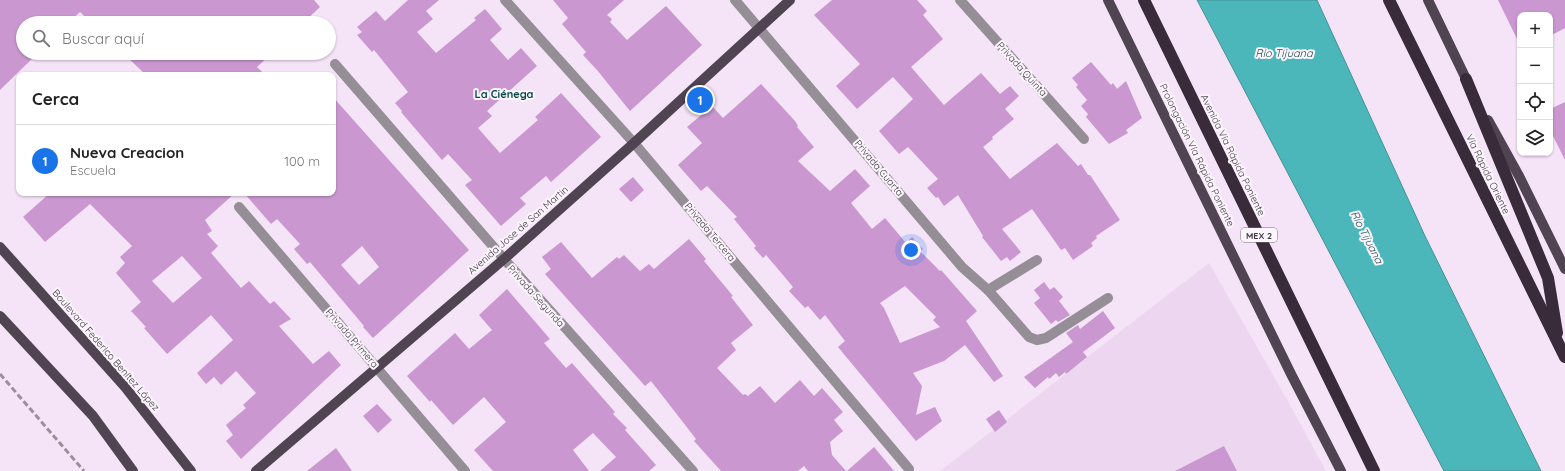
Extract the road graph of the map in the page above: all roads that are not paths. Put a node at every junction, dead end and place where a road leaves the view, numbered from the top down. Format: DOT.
graph roads {
  1 [pos="505,0"];
  2 [pos="735,0"];
  3 [pos="790,0"];
  4 [pos="960,0"];
  5 [pos="1108,0"];
  6 [pos="1144,0"];
  7 [pos="1389,0"];
  8 [pos="1428,0"];
  9 [pos="760,28"];
  10 [pos="336,64"];
  11 [pos="1466,79"];
  12 [pos="1084,139"];
  13 [pos="634,143"];
  14 [pos="239,207"];
  15 [pos="0,247"];
  16 [pos="504,259"];
  17 [pos="1037,260"];
  18 [pos="1565,269"];
  19 [pos="988,290"];
  20 [pos="1108,298"];
  21 [pos="0,316"];
  22 [pos="1558,344"];
  23 [pos="1565,357"];
  24 [pos="377,367"];
  25 [pos="909,469"];
  26 [pos="132,470"];
  27 [pos="191,471"];
  28 [pos="256,471"];
  29 [pos="465,471"];
  30 [pos="693,471"];
  31 [pos="1341,471"];
  32 [pos="1374,471"];
  1 -- 13 [label="street, Privada Tercera"];
  2 -- 9 [label="street, Privada Cuarta"];
  3 -- 9 [label="main road, Avenida Jose de San Martin"];
  4 -- 12 [label="street, Privada Quinta"];
  5 -- 31 [label="main road, Prolongación Vía Rápida Poniente"];
  6 -- 32 [label="highway, Avenida Vía Rápida Poniente / MEX 2"];
  7 -- 22 [label="highway, Vía Rápida Oriente"];
  8 -- 11 [label="main road"];
  9 -- 13 [label="main road, Avenida Jose de San Martin"];
  9 -- 19 [label="street, Privada Cuarta"];
  10 -- 16 [label="street, Privada Segunda"];
  11 -- 18 [label="main road"];
  11 -- 22 [label="highway"];
  13 -- 16 [label="main road, Avenida Jose de San Martin"];
  13 -- 25 [label="street, Privada Tercera"];
  14 -- 24 [label="street, Privada Primera"];
  15 -- 27 [label="main road, Boulevard Federico Benítez López"];
  16 -- 24 [label="main road, Avenida Jose de San Martin"];
  16 -- 30 [label="street, Privada Segunda"];
  17 -- 19 [label="street"];
  19 -- 20 [label="street, Privada Cuarta"];
  21 -- 26 [label="main road"];
  22 -- 23 [label="highway, Vía Rápida Oriente"];
  24 -- 28 [label="main road, Avenida Jose de San Martin"];
  24 -- 29 [label="street, Privada Primera"];
}
